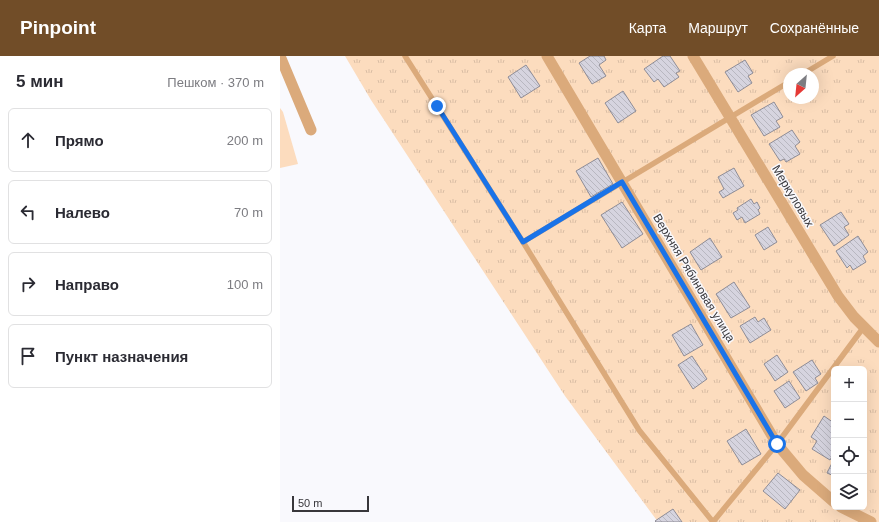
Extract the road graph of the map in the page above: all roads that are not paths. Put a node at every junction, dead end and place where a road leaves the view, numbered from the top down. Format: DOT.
graph roads {
  1 [pos="280,56"];
  2 [pos="405,56"];
  3 [pos="547,56"];
  4 [pos="693,56"];
  5 [pos="833,56"];
  6 [pos="813,68"];
  7 [pos="783,86"];
  8 [pos="730,117"];
  9 [pos="311,130"];
  10 [pos="622,182"];
  11 [pos="523,242"];
  12 [pos="863,328"];
  13 [pos="879,342"];
  14 [pos="777,444"];
  15 [pos="831,499"];
  16 [pos="847,510"];
  17 [pos="713,522"];
  18 [pos="871,522"];
  1 -- 9 [label="street"];
  2 -- 11 [label="lane"];
  3 -- 10 [label="street, Верхняя Рябиновая улица"];
  4 -- 8 [label="street, Меркуловых"];
  5 -- 6 [label="lane"];
  7 -- 8 [label="lane"];
  8 -- 10 [label="lane"];
  8 -- 12 [label="street, Меркуловых"];
  10 -- 11 [label="lane"];
  10 -- 14 [label="street, Верхняя Рябиновая улица"];
  11 -- 17 [label="lane"];
  12 -- 13 [label="street, Меркуловых"];
  12 -- 14 [label="lane"];
  14 -- 15 [label="street, Верхняя Рябиновая улица"];
  14 -- 17 [label="lane"];
  16 -- 18 [label="street"];
}
